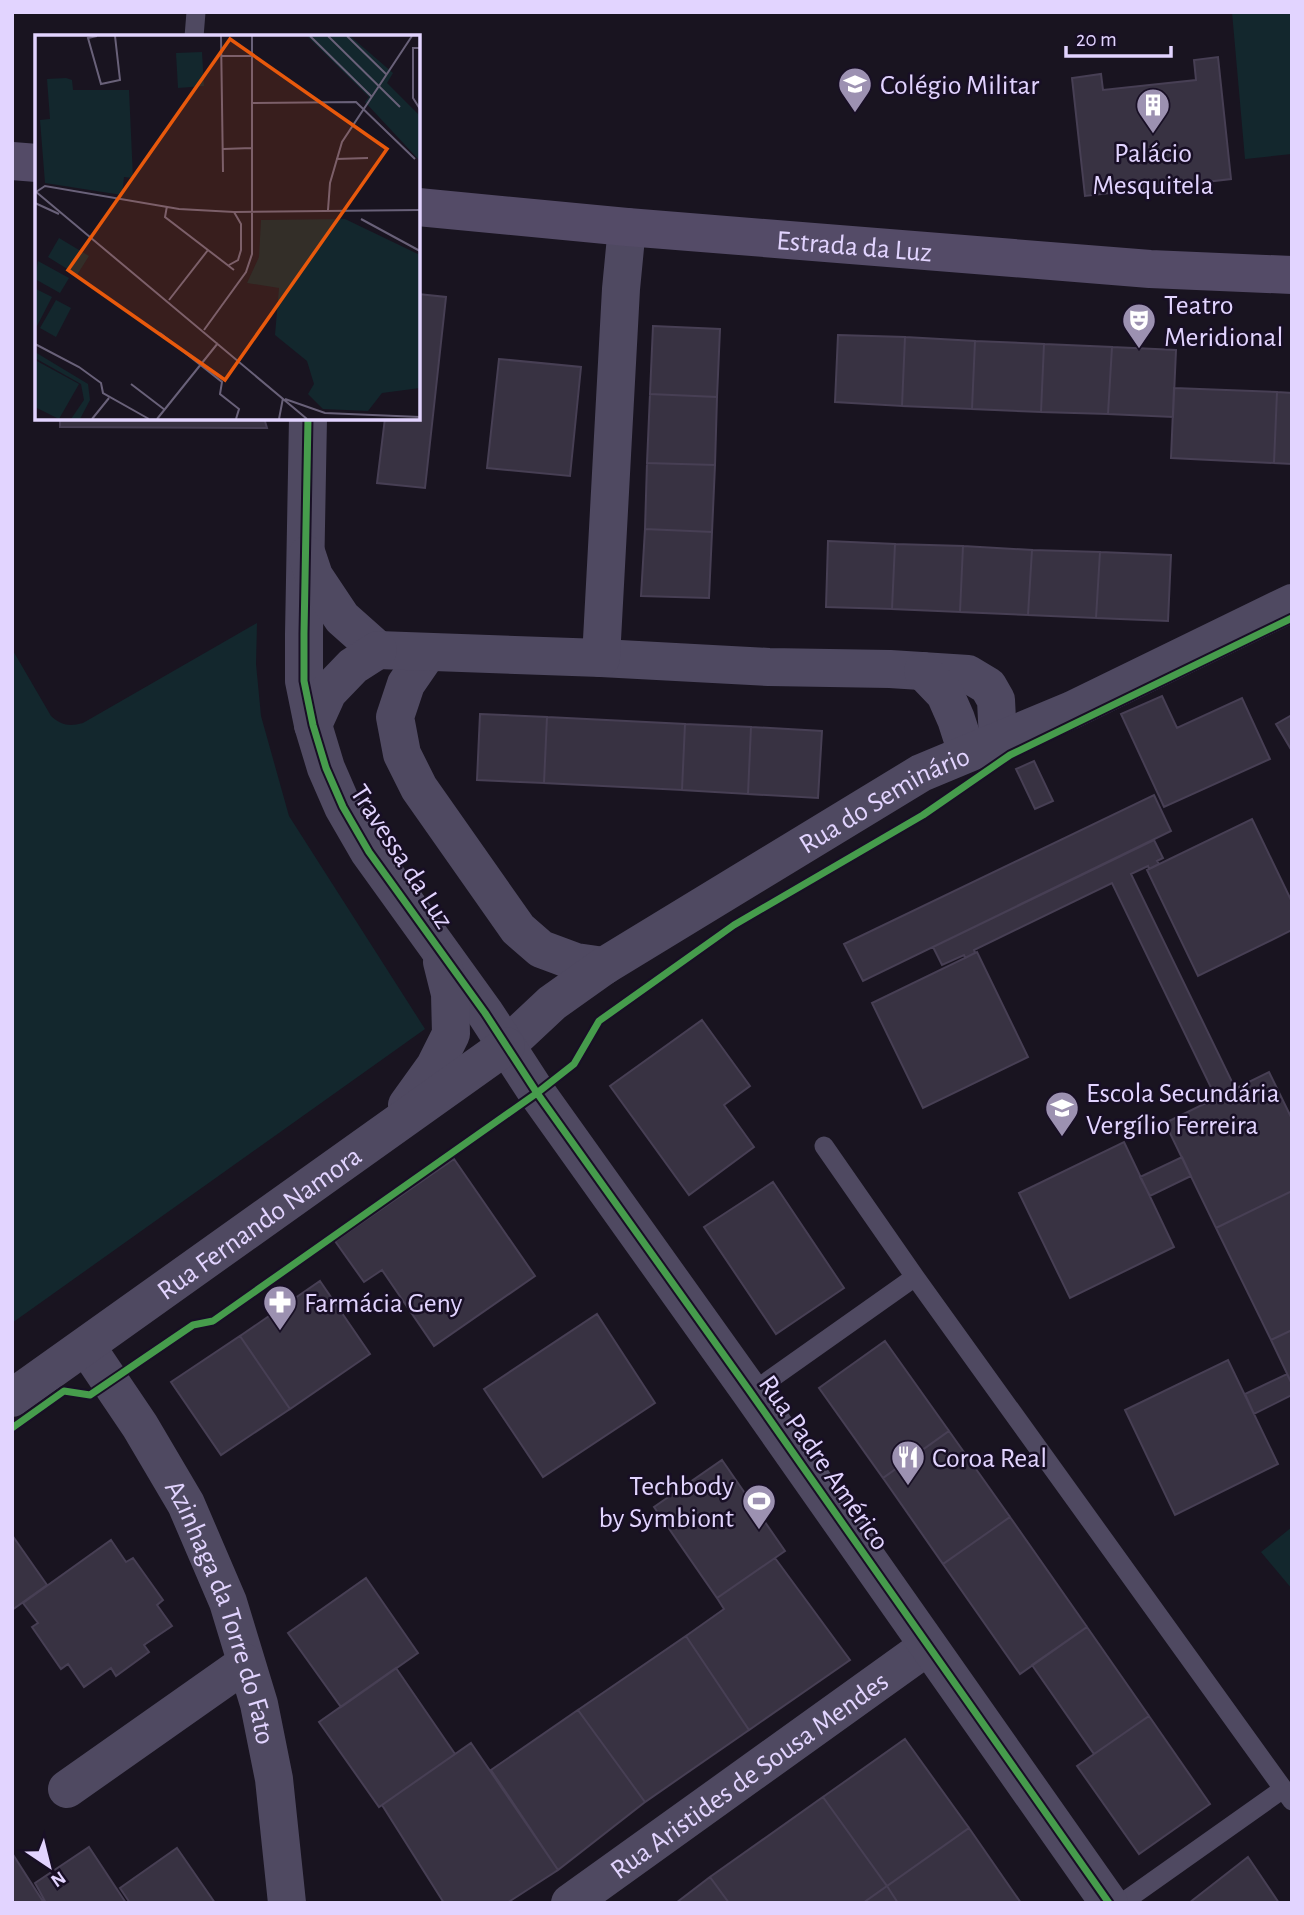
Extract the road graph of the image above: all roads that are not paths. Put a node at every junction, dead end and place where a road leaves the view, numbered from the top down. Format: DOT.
graph roads {
  1 [pos="196,12"];
  2 [pos="194,35"];
  3 [pos="12,161"];
  4 [pos="35,163"];
  5 [pos="420,206"];
  6 [pos="627,227"];
  7 [pos="1292,275"];
  8 [pos="308,420"];
  9 [pos="305,548"];
  10 [pos="1292,603"];
  11 [pos="378,650"];
  12 [pos="428,652"];
  13 [pos="601,658"];
  14 [pos="313,725"];
  15 [pos="983,747"];
  16 [pos="439,950"];
  17 [pos="604,966"];
  18 [pos="506,1046"];
  19 [pos="390,1129"];
  20 [pos="824,1146"];
  21 [pos="915,1277"];
  22 [pos="86,1346"];
  23 [pos="751,1393"];
  24 [pos="12,1398"];
  25 [pos="928,1646"];
  26 [pos="246,1663"];
  27 [pos="67,1789"];
  28 [pos="1287,1795"];
  29 [pos="287,1903"];
  30 [pos="570,1903"];
  31 [pos="1109,1903"];
  32 [pos="1122,1903"];
  1 -- 2 [label="lane"];
  3 -- 4 [label="main road"];
  5 -- 6 [label="main road, Estrada da Luz"];
  6 -- 7 [label="main road, Estrada da Luz"];
  6 -- 13 [label="street"];
  8 -- 9 [label="street, Travessa da Luz"];
  9 -- 11 [label="street"];
  9 -- 14 [label="street, Travessa da Luz"];
  10 -- 15 [label="street, Rua do Seminário"];
  11 -- 12 [label="street"];
  11 -- 14 [label="street"];
  12 -- 13 [label="street"];
  12 -- 17 [label="street, Travessa da Luz"];
  13 -- 15 [label="street"];
  14 -- 16 [label="street, Travessa da Luz"];
  15 -- 17 [label="street, Rua do Seminário"];
  16 -- 18 [label="street, Travessa da Luz"];
  16 -- 19 [label="street"];
  17 -- 18 [label="street, Rua do Seminário"];
  18 -- 19 [label="street, Rua Fernando Namora"];
  18 -- 23 [label="street, Rua Padre Américo"];
  19 -- 22 [label="street, Rua Fernando Namora"];
  20 -- 21 [label="lane"];
  21 -- 23 [label="lane"];
  21 -- 28 [label="lane"];
  22 -- 24 [label="street, Rua Fernando Namora"];
  22 -- 26 [label="street, Azinhaga da Torre do Fato"];
  23 -- 25 [label="street, Rua Padre Américo"];
  25 -- 30 [label="street, Rua Aristides de Sousa Mendes"];
  25 -- 31 [label="street, Rua Padre Américo"];
  26 -- 27 [label="street"];
  26 -- 29 [label="street, Azinhaga da Torre do Fato"];
  28 -- 32 [label="lane"];
}
